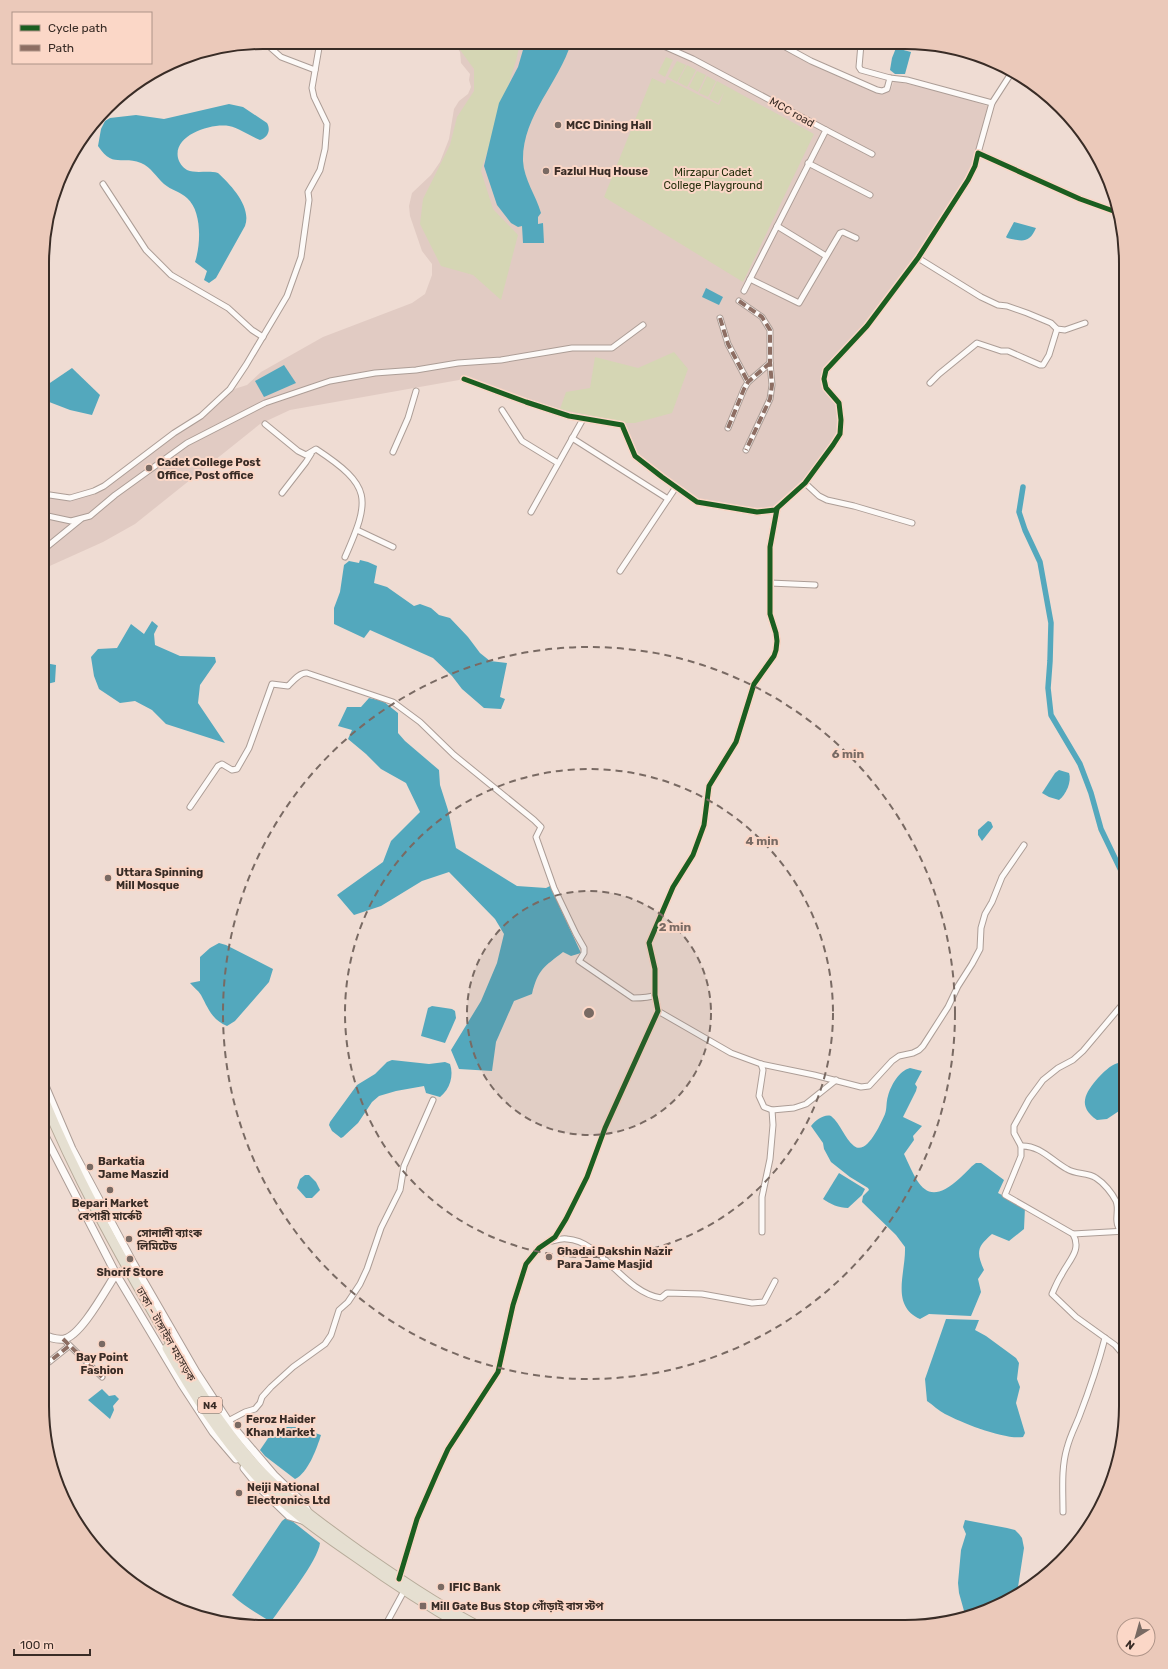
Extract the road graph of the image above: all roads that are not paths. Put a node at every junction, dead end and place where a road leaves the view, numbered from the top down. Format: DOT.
graph roads {
  1 [pos="272,49"];
  2 [pos="319,49"];
  3 [pos="672,49"];
  4 [pos="788,49"];
  5 [pos="861,49"];
  6 [pos="315,70"];
  7 [pos="1009,76"];
  8 [pos="890,78"];
  9 [pos="992,103"];
  10 [pos="826,130"];
  11 [pos="978,153"];
  12 [pos="872,154"];
  13 [pos="808,163"];
  14 [pos="103,184"];
  15 [pos="870,195"];
  16 [pos="1113,210"];
  17 [pos="777,226"];
  18 [pos="856,238"];
  19 [pos="826,256"];
  20 [pos="918,258"];
  21 [pos="750,279"];
  22 [pos="744,291"];
  23 [pos="739,301"];
  24 [pos="720,318"];
  25 [pos="1085,323"];
  26 [pos="643,324"];
  27 [pos="1058,329"];
  28 [pos="263,337"];
  29 [pos="770,363"];
  30 [pos="464,379"];
  31 [pos="748,382"];
  32 [pos="930,383"];
  33 [pos="416,391"];
  34 [pos="502,410"];
  35 [pos="583,419"];
  36 [pos="265,424"];
  37 [pos="728,428"];
  38 [pos="572,438"];
  39 [pos="746,450"];
  40 [pos="393,452"];
  41 [pos="311,453"];
  42 [pos="558,463"];
  43 [pos="805,484"];
  44 [pos="676,487"];
  45 [pos="282,493"];
  46 [pos="49,495"];
  47 [pos="668,499"];
  48 [pos="777,509"];
  49 [pos="531,512"];
  50 [pos="49,516"];
  51 [pos="82,518"];
  52 [pos="912,523"];
  53 [pos="357,530"];
  54 [pos="49,545"];
  55 [pos="393,547"];
  56 [pos="345,557"];
  57 [pos="620,571"];
  58 [pos="770,583"];
  59 [pos="815,585"];
  60 [pos="190,807"];
  61 [pos="1024,845"];
  62 [pos="655,995"];
  63 [pos="1119,1008"];
  64 [pos="658,1012"];
  65 [pos="760,1064"];
  66 [pos="836,1080"];
  67 [pos="49,1097"];
  68 [pos="433,1100"];
  69 [pos="772,1110"];
  70 [pos="49,1113"];
  71 [pos="49,1127"];
  72 [pos="49,1144"];
  73 [pos="1021,1146"];
  74 [pos="1119,1225"];
  75 [pos="1119,1231"];
  76 [pos="762,1232"];
  77 [pos="1073,1234"];
  78 [pos="550,1241"];
  79 [pos="116,1274"];
  80 [pos="775,1281"];
  81 [pos="49,1336"];
  82 [pos="1105,1338"];
  83 [pos="63,1339"];
  84 [pos="69,1346"];
  85 [pos="1119,1350"];
  86 [pos="49,1362"];
  87 [pos="102,1376"];
  88 [pos="228,1421"];
  89 [pos="1063,1512"];
  90 [pos="308,1519"];
  91 [pos="399,1579"];
  92 [pos="404,1590"];
  93 [pos="387,1620"];
  94 [pos="453,1620"];
  95 [pos="467,1620"];
  1 -- 6 [label="street"];
  2 -- 6 [label="street"];
  3 -- 10 [label="street, MCC road"];
  4 -- 8 [label="street"];
  5 -- 8 [label="street"];
  6 -- 28 [label="street"];
  7 -- 9 [label="street"];
  8 -- 9 [label="street"];
  9 -- 11 [label="street"];
  10 -- 12 [label="street"];
  10 -- 13 [label="street, MCC road"];
  11 -- 16 [label="street"];
  11 -- 20 [label="street"];
  13 -- 15 [label="street"];
  13 -- 17 [label="street, MCC road"];
  14 -- 28 [label="street"];
  17 -- 19 [label="street"];
  17 -- 21 [label="street, MCC road"];
  18 -- 19 [label="street"];
  19 -- 21 [label="street"];
  20 -- 27 [label="street"];
  20 -- 43 [label="street"];
  21 -- 22 [label="street, MCC road"];
  23 -- 29 [label="street"];
  24 -- 31 [label="street"];
  25 -- 27 [label="street"];
  26 -- 51 [label="street"];
  27 -- 32 [label="street"];
  28 -- 46 [label="street"];
  29 -- 31 [label="street"];
  29 -- 39 [label="street"];
  30 -- 35 [label="street"];
  31 -- 37 [label="street"];
  33 -- 40 [label="street"];
  34 -- 42 [label="street"];
  35 -- 38 [label="street"];
  35 -- 44 [label="street"];
  36 -- 41 [label="street"];
  38 -- 42 [label="street"];
  38 -- 47 [label="street"];
  41 -- 45 [label="street"];
  41 -- 53 [label="street"];
  42 -- 49 [label="street"];
  43 -- 48 [label="street"];
  43 -- 52 [label="street"];
  44 -- 47 [label="street"];
  44 -- 48 [label="street"];
  47 -- 57 [label="street"];
  48 -- 58 [label="street"];
  50 -- 51 [label="street"];
  51 -- 54 [label="street"];
  53 -- 55 [label="street"];
  53 -- 56 [label="street"];
  58 -- 59 [label="street"];
  58 -- 62 [label="street"];
  60 -- 62 [label="street"];
  61 -- 66 [label="street"];
  62 -- 64 [label="street"];
  63 -- 73 [label="street"];
  64 -- 65 [label="street"];
  64 -- 78 [label="street"];
  65 -- 66 [label="street"];
  65 -- 69 [label="street"];
  66 -- 69 [label="street"];
  67 -- 88 [label="main road"];
  68 -- 88 [label="street"];
  69 -- 76 [label="street"];
  70 -- 90 [label="highway, ঢাকা - টাঙ্গাইল মহাসড়ক / N4"];
  71 -- 90 [label="highway, ঢাকা - টাঙ্গাইল মহাসড়ক / N4"];
  72 -- 79 [label="main road"];
  73 -- 74 [label="street"];
  73 -- 77 [label="street"];
  75 -- 77 [label="street"];
  77 -- 82 [label="street"];
  78 -- 80 [label="street"];
  78 -- 91 [label="street"];
  79 -- 83 [label="main road"];
  79 -- 90 [label="main road"];
  81 -- 83 [label="main road"];
  82 -- 85 [label="street"];
  82 -- 89 [label="street"];
  83 -- 84 [label="street"];
  84 -- 86 [label="street"];
  84 -- 87 [label="street"];
  88 -- 90 [label="main road"];
  90 -- 91 [label="highway, ঢাকা - টাঙ্গাইল মহাসড়ক / N4"];
  90 -- 92 [label="highway, ঢাকা - টাঙ্গাইল মহাসড়ক / N4"];
  91 -- 95 [label="highway, ঢাকা - টাঙ্গাইল মহাসড়ক / N4"];
  92 -- 93 [label="street"];
  92 -- 94 [label="highway, ঢাকা - টাঙ্গাইল মহাসড়ক / N4"];
}
